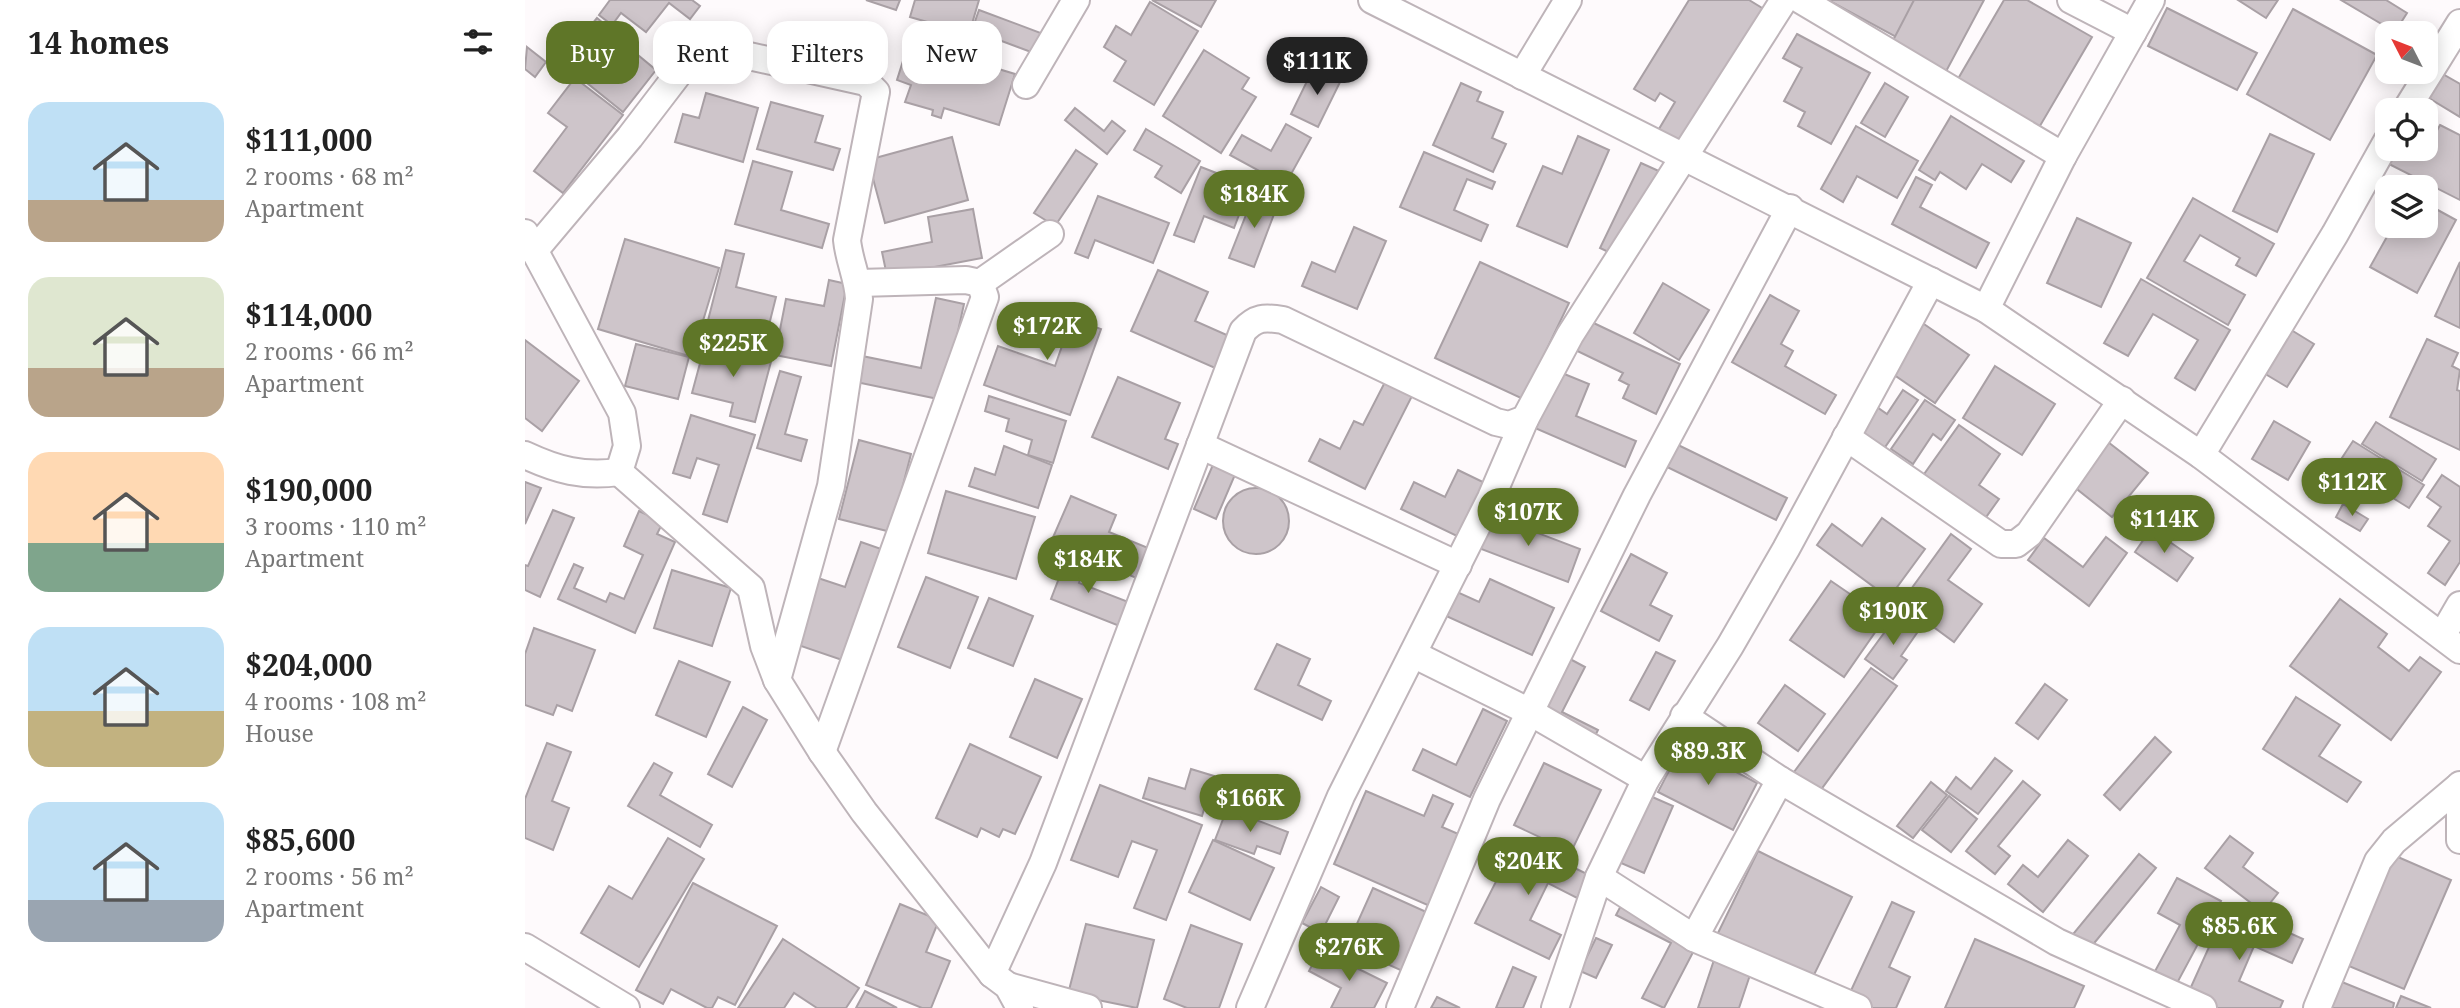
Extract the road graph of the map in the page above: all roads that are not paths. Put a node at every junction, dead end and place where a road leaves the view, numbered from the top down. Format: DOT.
graph roads {
  1 [pos="1076,0"];
  2 [pos="1372,0"];
  3 [pos="1568,0"];
  4 [pos="1784,0"];
  5 [pos="1801,0"];
  6 [pos="2071,0"];
  7 [pos="2151,0"];
  8 [pos="2460,23"];
  9 [pos="2133,32"];
  10 [pos="1522,76"];
  11 [pos="1026,85"];
  12 [pos="2413,98"];
  13 [pos="2063,156"];
  14 [pos="1685,158"];
  15 [pos="2376,161"];
  16 [pos="1790,208"];
  17 [pos="1050,234"];
  18 [pos="530,242"];
  19 [pos="1931,281"];
  20 [pos="859,283"];
  21 [pos="981,283"];
  22 [pos="1986,309"];
  23 [pos="2122,400"];
  24 [pos="1525,419"];
  25 [pos="1846,437"];
  26 [pos="1200,445"];
  27 [pos="525,455"];
  28 [pos="2201,455"];
  29 [pos="619,472"];
  30 [pos="1458,565"];
  31 [pos="2460,605"];
  32 [pos="2451,643"];
  33 [pos="1413,654"];
  34 [pos="777,680"];
  35 [pos="1529,712"];
  36 [pos="1684,716"];
  37 [pos="822,752"];
  38 [pos="1646,779"];
  39 [pos="1780,780"];
  40 [pos="2459,786"];
  41 [pos="2460,840"];
  42 [pos="1599,877"];
  43 [pos="1694,939"];
  44 [pos="525,947"];
  45 [pos="1007,989"];
  46 [pos="1804,997"];
  47 [pos="622,1007"];
  48 [pos="1087,1008"];
  49 [pos="1250,1008"];
  50 [pos="1400,1008"];
  51 [pos="1555,1008"];
  52 [pos="1858,1008"];
  53 [pos="2203,1008"];
  54 [pos="2318,1008"];
  1 -- 11 [label="street"];
  2 -- 10 [label="street"];
  3 -- 10 [label="street"];
  4 -- 14 [label="street"];
  5 -- 13 [label="street"];
  6 -- 9 [label="street"];
  7 -- 9 [label="street"];
  8 -- 12 [label="street"];
  9 -- 13 [label="street"];
  10 -- 14 [label="street"];
  13 -- 22 [label="street"];
  14 -- 16 [label="street"];
  14 -- 24 [label="street"];
  15 -- 28 [label="street"];
  16 -- 19 [label="street"];
  16 -- 35 [label="street"];
  17 -- 21 [label="street"];
  18 -- 20 [label="street"];
  18 -- 29 [label="street"];
  19 -- 22 [label="street"];
  19 -- 25 [label="street"];
  20 -- 21 [label="street"];
  20 -- 34 [label="street"];
  21 -- 37 [label="street"];
  22 -- 23 [label="street"];
  23 -- 25 [label="street"];
  23 -- 28 [label="street"];
  24 -- 26 [label="street"];
  24 -- 30 [label="street"];
  25 -- 36 [label="street"];
  26 -- 30 [label="street"];
  26 -- 45 [label="street"];
  27 -- 29 [label="street"];
  28 -- 32 [label="street"];
  29 -- 34 [label="street"];
  30 -- 33 [label="street"];
  31 -- 32 [label="street"];
  33 -- 35 [label="street"];
  33 -- 49 [label="street"];
  34 -- 37 [label="street"];
  35 -- 38 [label="street"];
  35 -- 50 [label="street"];
  36 -- 38 [label="street"];
  36 -- 39 [label="street"];
  37 -- 45 [label="street"];
  38 -- 42 [label="street"];
  39 -- 43 [label="street"];
  39 -- 53 [label="street"];
  40 -- 41 [label="street"];
  40 -- 54 [label="street"];
  42 -- 43 [label="street"];
  42 -- 51 [label="street"];
  43 -- 46 [label="street"];
  44 -- 47 [label="street"];
  45 -- 48 [label="street"];
  46 -- 52 [label="street"];
}
